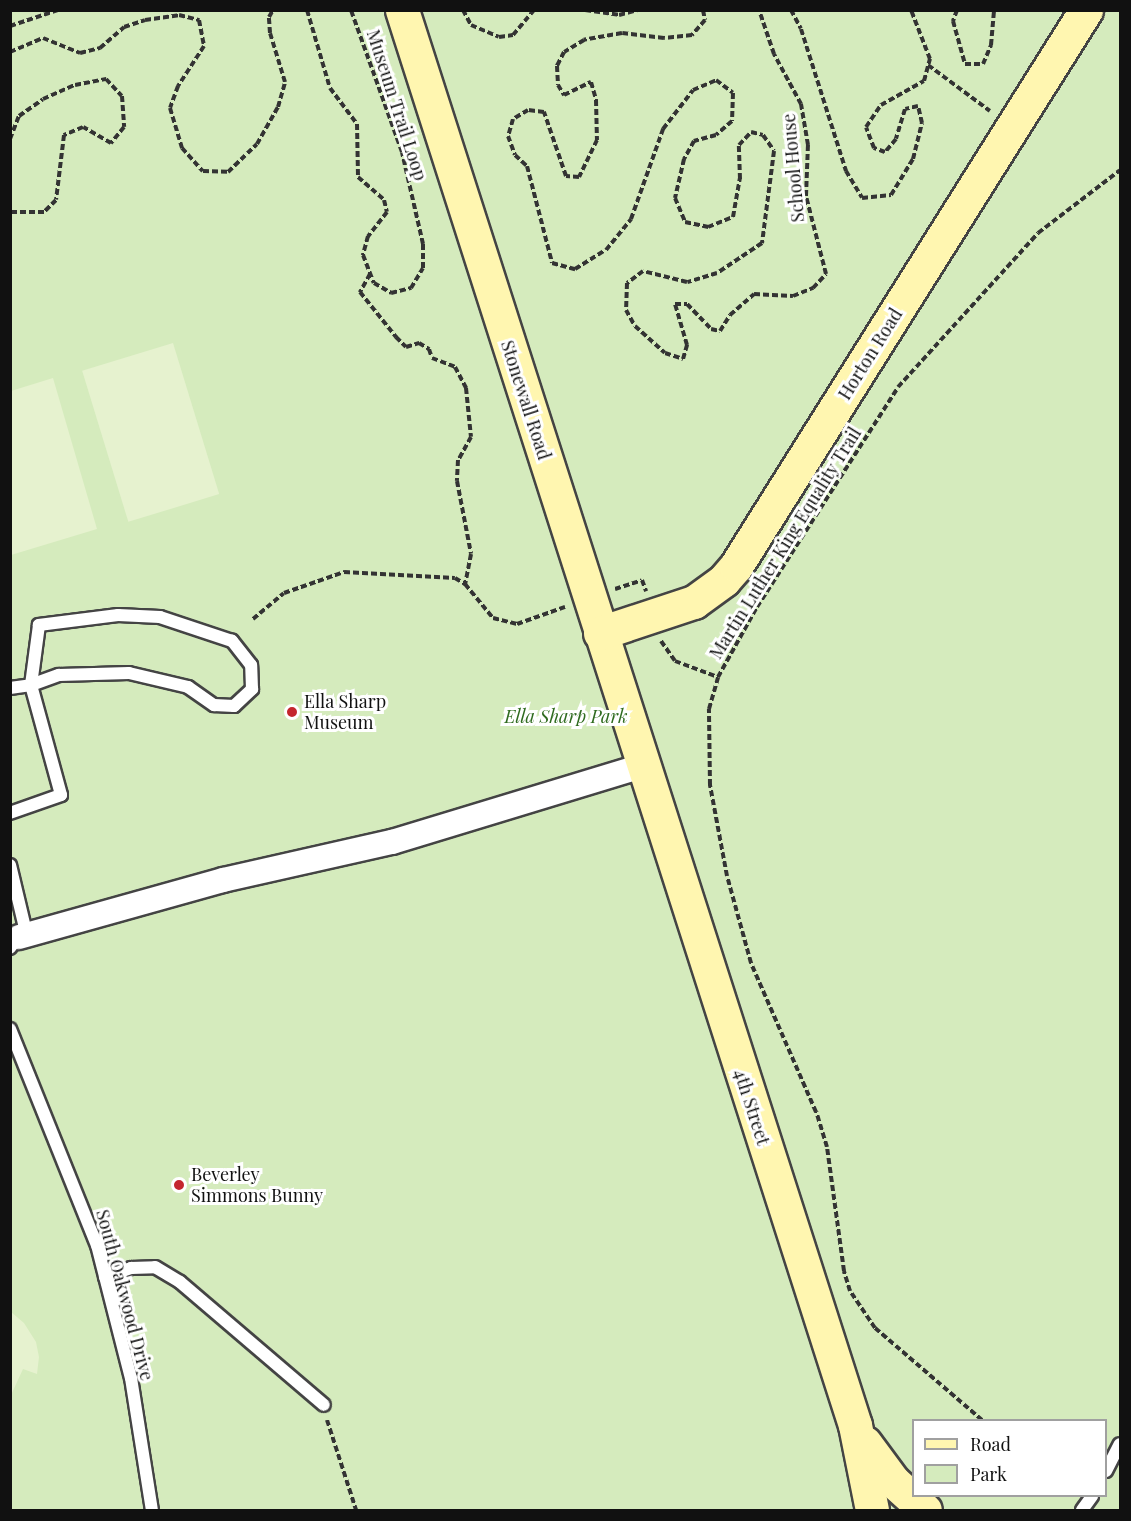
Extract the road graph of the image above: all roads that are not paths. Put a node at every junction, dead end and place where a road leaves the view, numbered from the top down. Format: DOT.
graph roads {
  1 [pos="402,10"];
  2 [pos="1086,10"];
  3 [pos="600,633"];
  4 [pos="31,685"];
  5 [pos="10,688"];
  6 [pos="646,777"];
  7 [pos="10,813"];
  8 [pos="10,865"];
  9 [pos="15,943"];
  10 [pos="10,1029"];
  11 [pos="105,1277"];
  12 [pos="324,1405"];
  13 [pos="855,1425"];
  14 [pos="1120,1444"];
  15 [pos="1107,1469"];
  16 [pos="1091,1497"];
  17 [pos="152,1510"];
  18 [pos="872,1510"];
  19 [pos="925,1510"];
  20 [pos="1082,1510"];
  1 -- 3 [label="street, Stonewall Road"];
  2 -- 3 [label="street, Horton Road"];
  3 -- 6 [label="street, Stonewall Road"];
  4 -- 4 [label="lane"];
  4 -- 5 [label="lane"];
  4 -- 7 [label="lane"];
  6 -- 9 [label="street"];
  6 -- 13 [label="street, 4th Street"];
  8 -- 9 [label="lane"];
  10 -- 11 [label="lane, South Oakwood Drive"];
  11 -- 12 [label="lane"];
  11 -- 17 [label="lane, South Oakwood Drive"];
  13 -- 18 [label="street, 4th Street"];
  13 -- 19 [label="street, 4th Street"];
  14 -- 15 [label="lane"];
  16 -- 20 [label="lane"];
}
